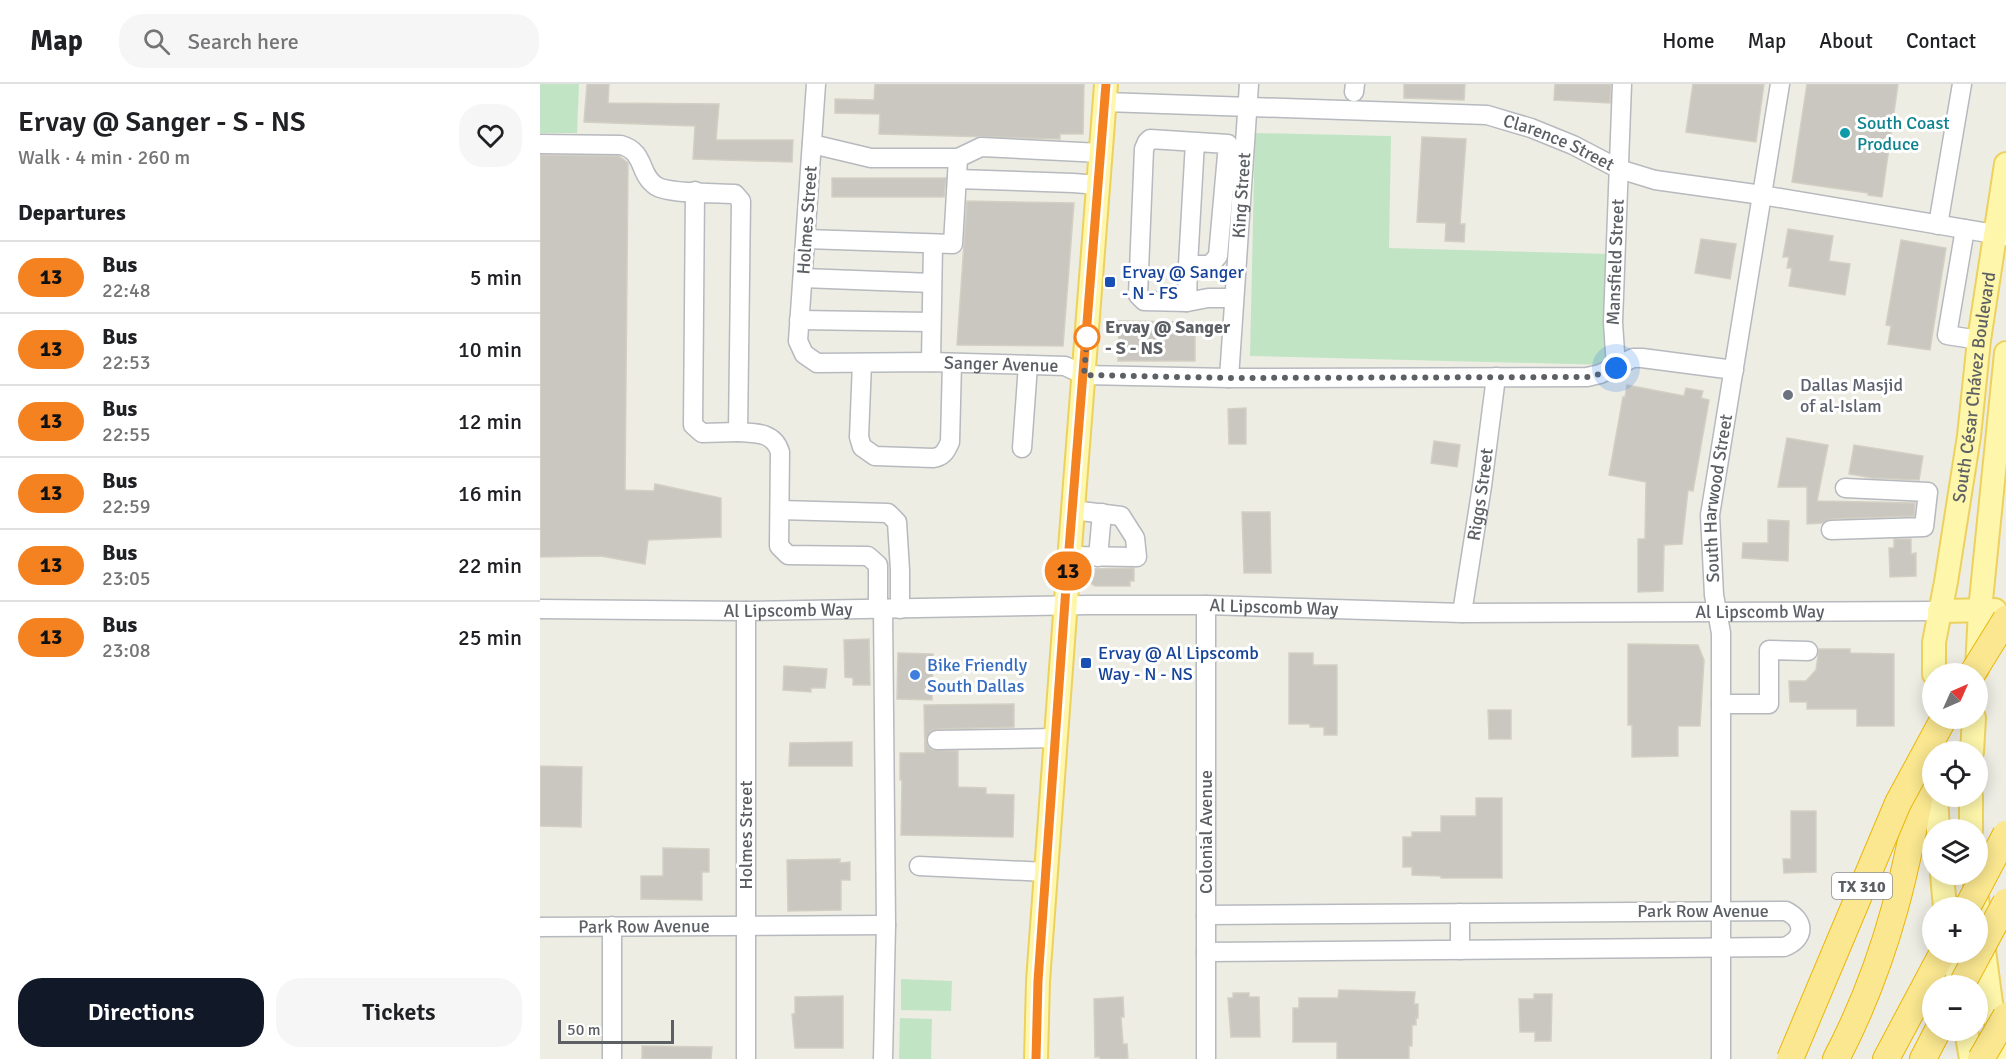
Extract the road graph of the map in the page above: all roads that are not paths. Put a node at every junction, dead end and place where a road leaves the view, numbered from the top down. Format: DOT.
graph roads {
  1 [pos="816,84"];
  2 [pos="1249,84"];
  3 [pos="1622,84"];
  4 [pos="1780,84"];
  5 [pos="1962,84"];
  6 [pos="1105,93"];
  7 [pos="1248,108"];
  8 [pos="1195,142"];
  9 [pos="540,144"];
  10 [pos="812,144"];
  11 [pos="1101,153"];
  12 [pos="958,158"];
  13 [pos="2006,164"];
  14 [pos="1619,169"];
  15 [pos="957,179"];
  16 [pos="1098,185"];
  17 [pos="695,192"];
  18 [pos="1762,195"];
  19 [pos="1938,225"];
  20 [pos="1965,229"];
  21 [pos="2000,235"];
  22 [pos="806,239"];
  23 [pos="933,244"];
  24 [pos="1188,265"];
  25 [pos="803,278"];
  26 [pos="1957,280"];
  27 [pos="932,284"];
  28 [pos="1986,285"];
  29 [pos="1234,298"];
  30 [pos="1187,302"];
  31 [pos="799,320"];
  32 [pos="931,322"];
  33 [pos="1979,340"];
  34 [pos="2006,353"];
  35 [pos="804,354"];
  36 [pos="931,362"];
  37 [pos="862,363"];
  38 [pos="952,363"];
  39 [pos="1028,365"];
  40 [pos="1616,368"];
  41 [pos="1734,370"];
  42 [pos="1084,375"];
  43 [pos="1496,377"];
  44 [pos="1229,378"];
  45 [pos="738,432"];
  46 [pos="1022,448"];
  47 [pos="1845,488"];
  48 [pos="780,510"];
  49 [pos="1073,510"];
  50 [pos="1926,510"];
  51 [pos="1102,513"];
  52 [pos="1957,515"];
  53 [pos="1831,530"];
  54 [pos="1069,556"];
  55 [pos="1098,556"];
  56 [pos="1206,605"];
  57 [pos="1065,606"];
  58 [pos="540,609"];
  59 [pos="887,609"];
  60 [pos="1980,610"];
  61 [pos="2006,610"];
  62 [pos="746,611"];
  63 [pos="1717,611"];
  64 [pos="1939,611"];
  65 [pos="1462,613"];
  66 [pos="2006,619"];
  67 [pos="1808,651"];
  68 [pos="1934,663"];
  69 [pos="1978,663"];
  70 [pos="1979,663"];
  71 [pos="1721,704"];
  72 [pos="1932,729"];
  73 [pos="1938,729"];
  74 [pos="1056,738"];
  75 [pos="937,740"];
  76 [pos="2006,834"];
  77 [pos="919,866"];
  78 [pos="1047,872"];
  79 [pos="1975,885"];
  80 [pos="1973,897"];
  81 [pos="2006,902"];
  82 [pos="1722,911"];
  83 [pos="1460,913"];
  84 [pos="1206,915"];
  85 [pos="886,925"];
  86 [pos="612,926"];
  87 [pos="540,927"];
  88 [pos="746,927"];
  89 [pos="1721,947"];
  90 [pos="1460,950"];
  91 [pos="1206,952"];
  92 [pos="1937,963"];
  93 [pos="1966,975"];
  94 [pos="2006,1016"];
  95 [pos="1932,1041"];
  96 [pos="1968,1041"];
  97 [pos="612,1059"];
  98 [pos="746,1059"];
  99 [pos="883,1059"];
  100 [pos="1036,1059"];
  101 [pos="1206,1059"];
  102 [pos="1721,1059"];
  103 [pos="1790,1059"];
  104 [pos="1836,1059"];
  105 [pos="1886,1059"];
  106 [pos="1923,1059"];
  107 [pos="1971,1059"];
  108 [pos="1981,1059"];
  109 [pos="2005,1059"];
  1 -- 10 [label="street, Holmes Street"];
  2 -- 7 [label="street, King Street"];
  3 -- 14 [label="street, Mansfield Street"];
  4 -- 18 [label="street, South Harwood Street"];
  5 -- 19 [label="street"];
  6 -- 7 [label="street, Clarence Street"];
  6 -- 11 [label="main road"];
  7 -- 14 [label="street, Clarence Street"];
  7 -- 29 [label="street, King Street"];
  8 -- 24 [label="street"];
  8 -- 24 [label="street"];
  8 -- 30 [label="street"];
  9 -- 17 [label="street"];
  10 -- 12 [label="street"];
  10 -- 22 [label="street, Holmes Street"];
  11 -- 12 [label="street"];
  11 -- 16 [label="main road"];
  12 -- 15 [label="street"];
  13 -- 21 [label="main road, South César Chávez Boulevard"];
  14 -- 18 [label="street, Clarence Street"];
  14 -- 40 [label="street, Mansfield Street"];
  15 -- 16 [label="street"];
  15 -- 23 [label="street"];
  16 -- 42 [label="main road"];
  17 -- 45 [label="street"];
  17 -- 45 [label="street"];
  18 -- 19 [label="street, Clarence Street"];
  18 -- 41 [label="street, South Harwood Street"];
  19 -- 20 [label="street, Clarence Street"];
  20 -- 21 [label="street, Clarence Street"];
  20 -- 26 [label="street"];
  21 -- 28 [label="main road, South César Chávez Boulevard"];
  22 -- 23 [label="street"];
  22 -- 25 [label="street, Holmes Street"];
  23 -- 27 [label="street"];
  24 -- 30 [label="street"];
  25 -- 27 [label="street"];
  25 -- 31 [label="street, Holmes Street"];
  26 -- 28 [label="street"];
  26 -- 33 [label="street"];
  27 -- 32 [label="street"];
  28 -- 33 [label="main road, South César Chávez Boulevard"];
  29 -- 30 [label="street"];
  29 -- 44 [label="street, King Street"];
  31 -- 32 [label="street"];
  31 -- 35 [label="street, Holmes Street"];
  32 -- 36 [label="street"];
  33 -- 52 [label="main road, South César Chávez Boulevard"];
  34 -- 60 [label="main road, South César Chávez Boulevard"];
  35 -- 37 [label="street, Sanger Avenue"];
  36 -- 37 [label="street, Sanger Avenue"];
  36 -- 38 [label="street, Sanger Avenue"];
  37 -- 38 [label="street"];
  38 -- 39 [label="street, Sanger Avenue"];
  39 -- 42 [label="street, Sanger Avenue"];
  39 -- 46 [label="street"];
  40 -- 41 [label="street, Sanger Avenue"];
  40 -- 43 [label="street, Sanger Avenue"];
  41 -- 63 [label="street, South Harwood Street"];
  42 -- 44 [label="street, Sanger Avenue"];
  42 -- 49 [label="main road"];
  43 -- 44 [label="street, Sanger Avenue"];
  43 -- 65 [label="street, Riggs Street"];
  45 -- 48 [label="street"];
  47 -- 50 [label="street"];
  48 -- 59 [label="street"];
  48 -- 59 [label="street"];
  49 -- 51 [label="street"];
  49 -- 54 [label="main road"];
  50 -- 52 [label="street"];
  50 -- 53 [label="street"];
  51 -- 55 [label="street"];
  51 -- 55 [label="street"];
  52 -- 64 [label="main road, South César Chávez Boulevard"];
  54 -- 55 [label="street"];
  54 -- 57 [label="main road"];
  56 -- 57 [label="street, Al Lipscomb Way"];
  56 -- 65 [label="street, Al Lipscomb Way"];
  56 -- 84 [label="street, Colonial Avenue"];
  57 -- 59 [label="street, Al Lipscomb Way"];
  57 -- 74 [label="main road"];
  58 -- 62 [label="street, Al Lipscomb Way"];
  59 -- 62 [label="street, Al Lipscomb Way"];
  59 -- 85 [label="street"];
  60 -- 61 [label="main road, Al Lipscomb Way"];
  60 -- 64 [label="main road, Al Lipscomb Way"];
  60 -- 69 [label="main road, South César Chávez Boulevard"];
  62 -- 88 [label="street, Holmes Street"];
  63 -- 64 [label="street, Al Lipscomb Way"];
  63 -- 65 [label="street, Al Lipscomb Way"];
  63 -- 71 [label="street, South Harwood Street"];
  64 -- 68 [label="main road, South César Chávez Boulevard"];
  66 -- 70 [label="highway, bridge"];
  67 -- 71 [label="street"];
  71 -- 82 [label="street, South Harwood Street"];
  72 -- 104 [label="highway"];
  73 -- 103 [label="highway, TX 310, bridge"];
  74 -- 75 [label="street"];
  74 -- 78 [label="main road"];
  76 -- 80 [label="highway, bridge"];
  77 -- 78 [label="street"];
  78 -- 100 [label="main road"];
  79 -- 109 [label="main road"];
  81 -- 93 [label="highway, bridge"];
  82 -- 83 [label="street, Park Row Avenue"];
  82 -- 89 [label="street, South Harwood Street"];
  82 -- 89 [label="street, Park Row Avenue"];
  83 -- 84 [label="street, Park Row Avenue"];
  83 -- 90 [label="street"];
  84 -- 91 [label="street, Colonial Avenue"];
  85 -- 88 [label="street, Park Row Avenue"];
  85 -- 99 [label="street"];
  86 -- 87 [label="street, Park Row Avenue"];
  86 -- 88 [label="street, Park Row Avenue"];
  86 -- 97 [label="street"];
  88 -- 98 [label="street, Holmes Street"];
  89 -- 90 [label="street, Park Row Avenue"];
  89 -- 102 [label="street, South Harwood Street"];
  90 -- 91 [label="street, Park Row Avenue"];
  91 -- 101 [label="street, Colonial Avenue"];
  92 -- 105 [label="highway"];
  94 -- 108 [label="highway, bridge"];
  95 -- 106 [label="highway"];
  96 -- 107 [label="main road"];
}
